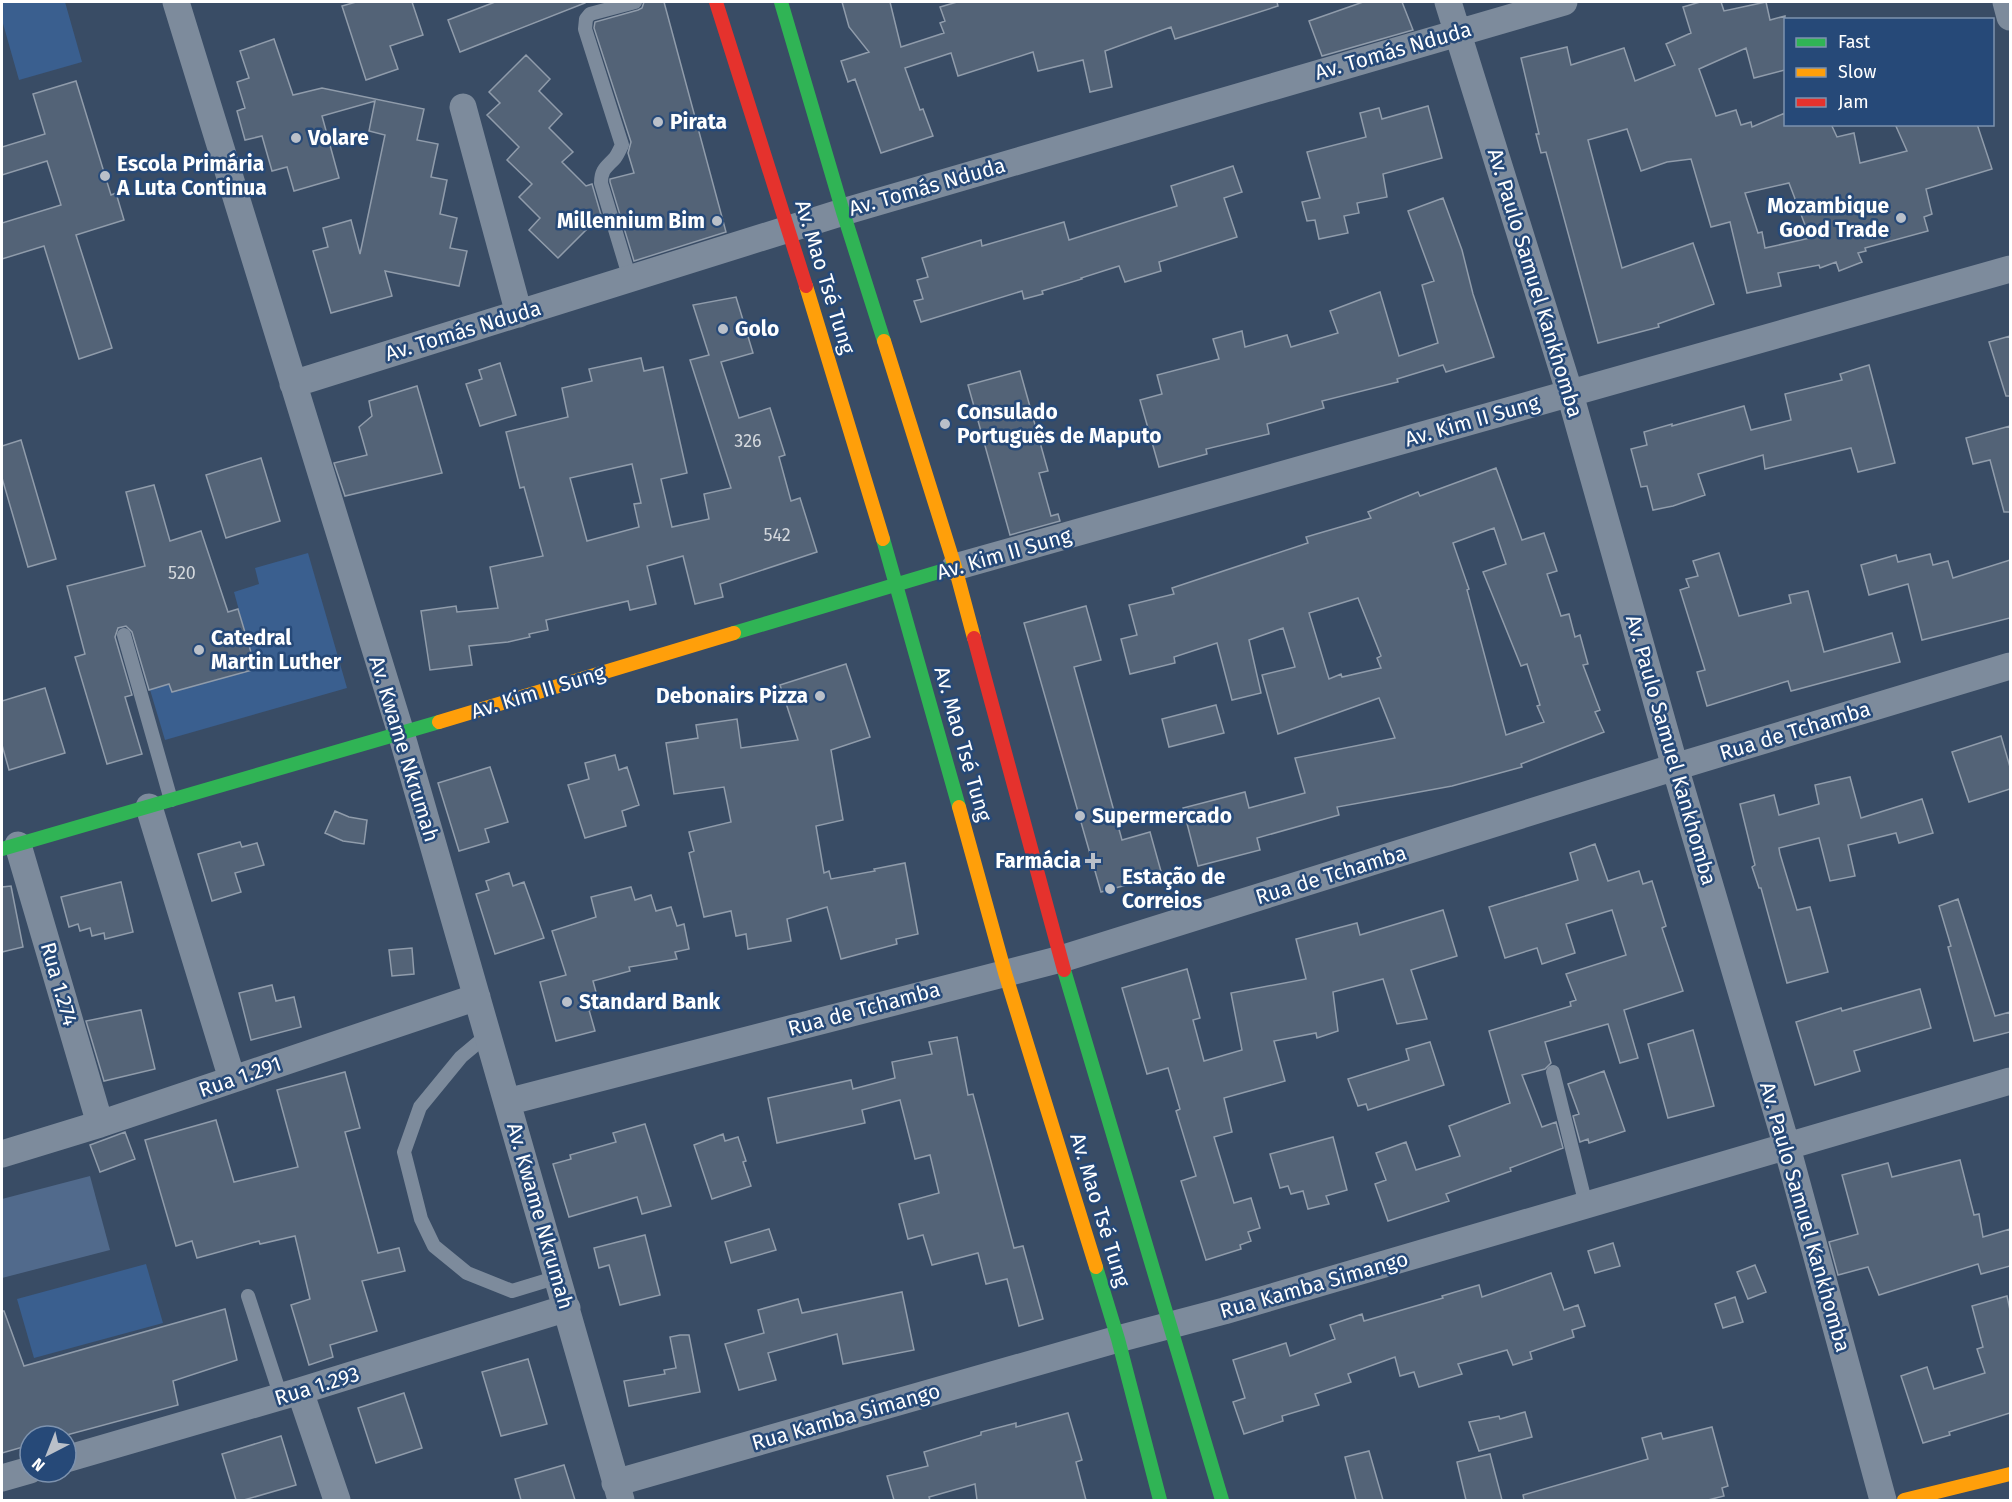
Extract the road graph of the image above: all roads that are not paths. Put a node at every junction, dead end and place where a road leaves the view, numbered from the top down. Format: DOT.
graph roads {
  1 [pos="176,2"];
  2 [pos="635,2"];
  3 [pos="716,2"];
  4 [pos="781,2"];
  5 [pos="1449,2"];
  6 [pos="1564,2"];
  7 [pos="2006,2"];
  8 [pos="2010,17"];
  9 [pos="1457,32"];
  10 [pos="463,107"];
  11 [pos="843,212"];
  12 [pos="789,230"];
  13 [pos="2010,269"];
  14 [pos="630,279"];
  15 [pos="519,314"];
  16 [pos="293,384"];
  17 [pos="1570,394"];
  18 [pos="955,567"];
  19 [pos="897,586"];
  20 [pos="124,635"];
  21 [pos="2010,666"];
  22 [pos="400,733"];
  23 [pos="1675,767"];
  24 [pos="160,804"];
  25 [pos="10,847"];
  26 [pos="1061,959"];
  27 [pos="1005,973"];
  28 [pos="477,997"];
  29 [pos="486,1036"];
  30 [pos="1553,1072"];
  31 [pos="232,1079"];
  32 [pos="2010,1081"];
  33 [pos="507,1102"];
  34 [pos="99,1124"];
  35 [pos="1787,1147"];
  36 [pos="2,1154"];
  37 [pos="1586,1205"];
  38 [pos="558,1277"];
  39 [pos="248,1296"];
  40 [pos="567,1308"];
  41 [pos="1171,1325"];
  42 [pos="1118,1339"];
  43 [pos="291,1394"];
  44 [pos="78,1456"];
  45 [pos="18,1473"];
  46 [pos="2010,1474"];
  47 [pos="2,1478"];
  48 [pos="618,1492"];
  49 [pos="337,1500"];
  50 [pos="1160,1500"];
  51 [pos="1222,1500"];
  52 [pos="1883,1500"];
  53 [pos="1904,1500"];
  1 -- 16 [label="street, Av. Kwame Nkrumah"];
  2 -- 14 [label="lane"];
  3 -- 12 [label="main road, Av. Mao Tsé Tung"];
  4 -- 11 [label="main road, Av. Mao Tsé Tung"];
  5 -- 9 [label="street, Av. Paulo Samuel Kankhomba"];
  6 -- 9 [label="street, Av. Tomás Nduda"];
  7 -- 8 [label="street"];
  9 -- 11 [label="street, Av. Tomás Nduda"];
  9 -- 17 [label="street, Av. Paulo Samuel Kankhomba"];
  10 -- 15 [label="street"];
  11 -- 12 [label="street, Av. Tomás Nduda"];
  11 -- 18 [label="main road, Av. Mao Tsé Tung"];
  12 -- 14 [label="street, Av. Tomás Nduda"];
  12 -- 19 [label="main road, Av. Mao Tsé Tung"];
  13 -- 17 [label="street, Av. Kim II Sung"];
  14 -- 15 [label="street, Av. Tomás Nduda"];
  15 -- 16 [label="street, Av. Tomás Nduda"];
  16 -- 22 [label="street, Av. Kwame Nkrumah"];
  17 -- 18 [label="street, Av. Kim II Sung"];
  17 -- 23 [label="street, Av. Paulo Samuel Kankhomba"];
  18 -- 19 [label="main road, Av. Kim II Sung"];
  18 -- 26 [label="main road, Av. Mao Tsé Tung"];
  19 -- 22 [label="main road, Av. Kim II Sung"];
  19 -- 27 [label="main road, Av. Mao Tsé Tung"];
  20 -- 24 [label="lane"];
  21 -- 23 [label="street, Rua de Tchamba"];
  22 -- 24 [label="main road, Av. Kim II Sung"];
  22 -- 28 [label="street, Av. Kwame Nkrumah"];
  23 -- 26 [label="street, Rua de Tchamba"];
  23 -- 35 [label="street, Av. Paulo Samuel Kankhomba"];
  24 -- 25 [label="main road, Av. Kim II Sung"];
  24 -- 31 [label="street"];
  25 -- 34 [label="street, Rua 1.274"];
  26 -- 27 [label="street, Rua de Tchamba"];
  26 -- 41 [label="main road, Av. Mao Tsé Tung"];
  27 -- 33 [label="street, Rua de Tchamba"];
  27 -- 42 [label="main road, Av. Mao Tsé Tung"];
  28 -- 29 [label="street, Av. Kwame Nkrumah"];
  28 -- 31 [label="street, Rua 1.291"];
  29 -- 33 [label="street, Av. Kwame Nkrumah"];
  29 -- 38 [label="lane"];
  30 -- 37 [label="lane"];
  31 -- 34 [label="street, Rua 1.291"];
  32 -- 35 [label="street, Rua Kamba Simango"];
  33 -- 38 [label="street, Av. Kwame Nkrumah"];
  34 -- 36 [label="street, Rua 1.291"];
  35 -- 37 [label="street, Rua Kamba Simango"];
  35 -- 52 [label="street, Av. Paulo Samuel Kankhomba"];
  37 -- 41 [label="street, Rua Kamba Simango"];
  38 -- 40 [label="street, Av. Kwame Nkrumah"];
  39 -- 43 [label="lane"];
  40 -- 43 [label="street, Rua 1.293"];
  40 -- 48 [label="street, Av. Kwame Nkrumah"];
  41 -- 42 [label="street, Rua Kamba Simango"];
  41 -- 51 [label="main road, Av. Mao Tsé Tung"];
  42 -- 48 [label="street, Rua Kamba Simango"];
  42 -- 50 [label="main road, Av. Mao Tsé Tung"];
  43 -- 44 [label="street, Rua 1.293"];
  43 -- 49 [label="street"];
  45 -- 47 [label="street"];
  46 -- 53 [label="main road"];
}
